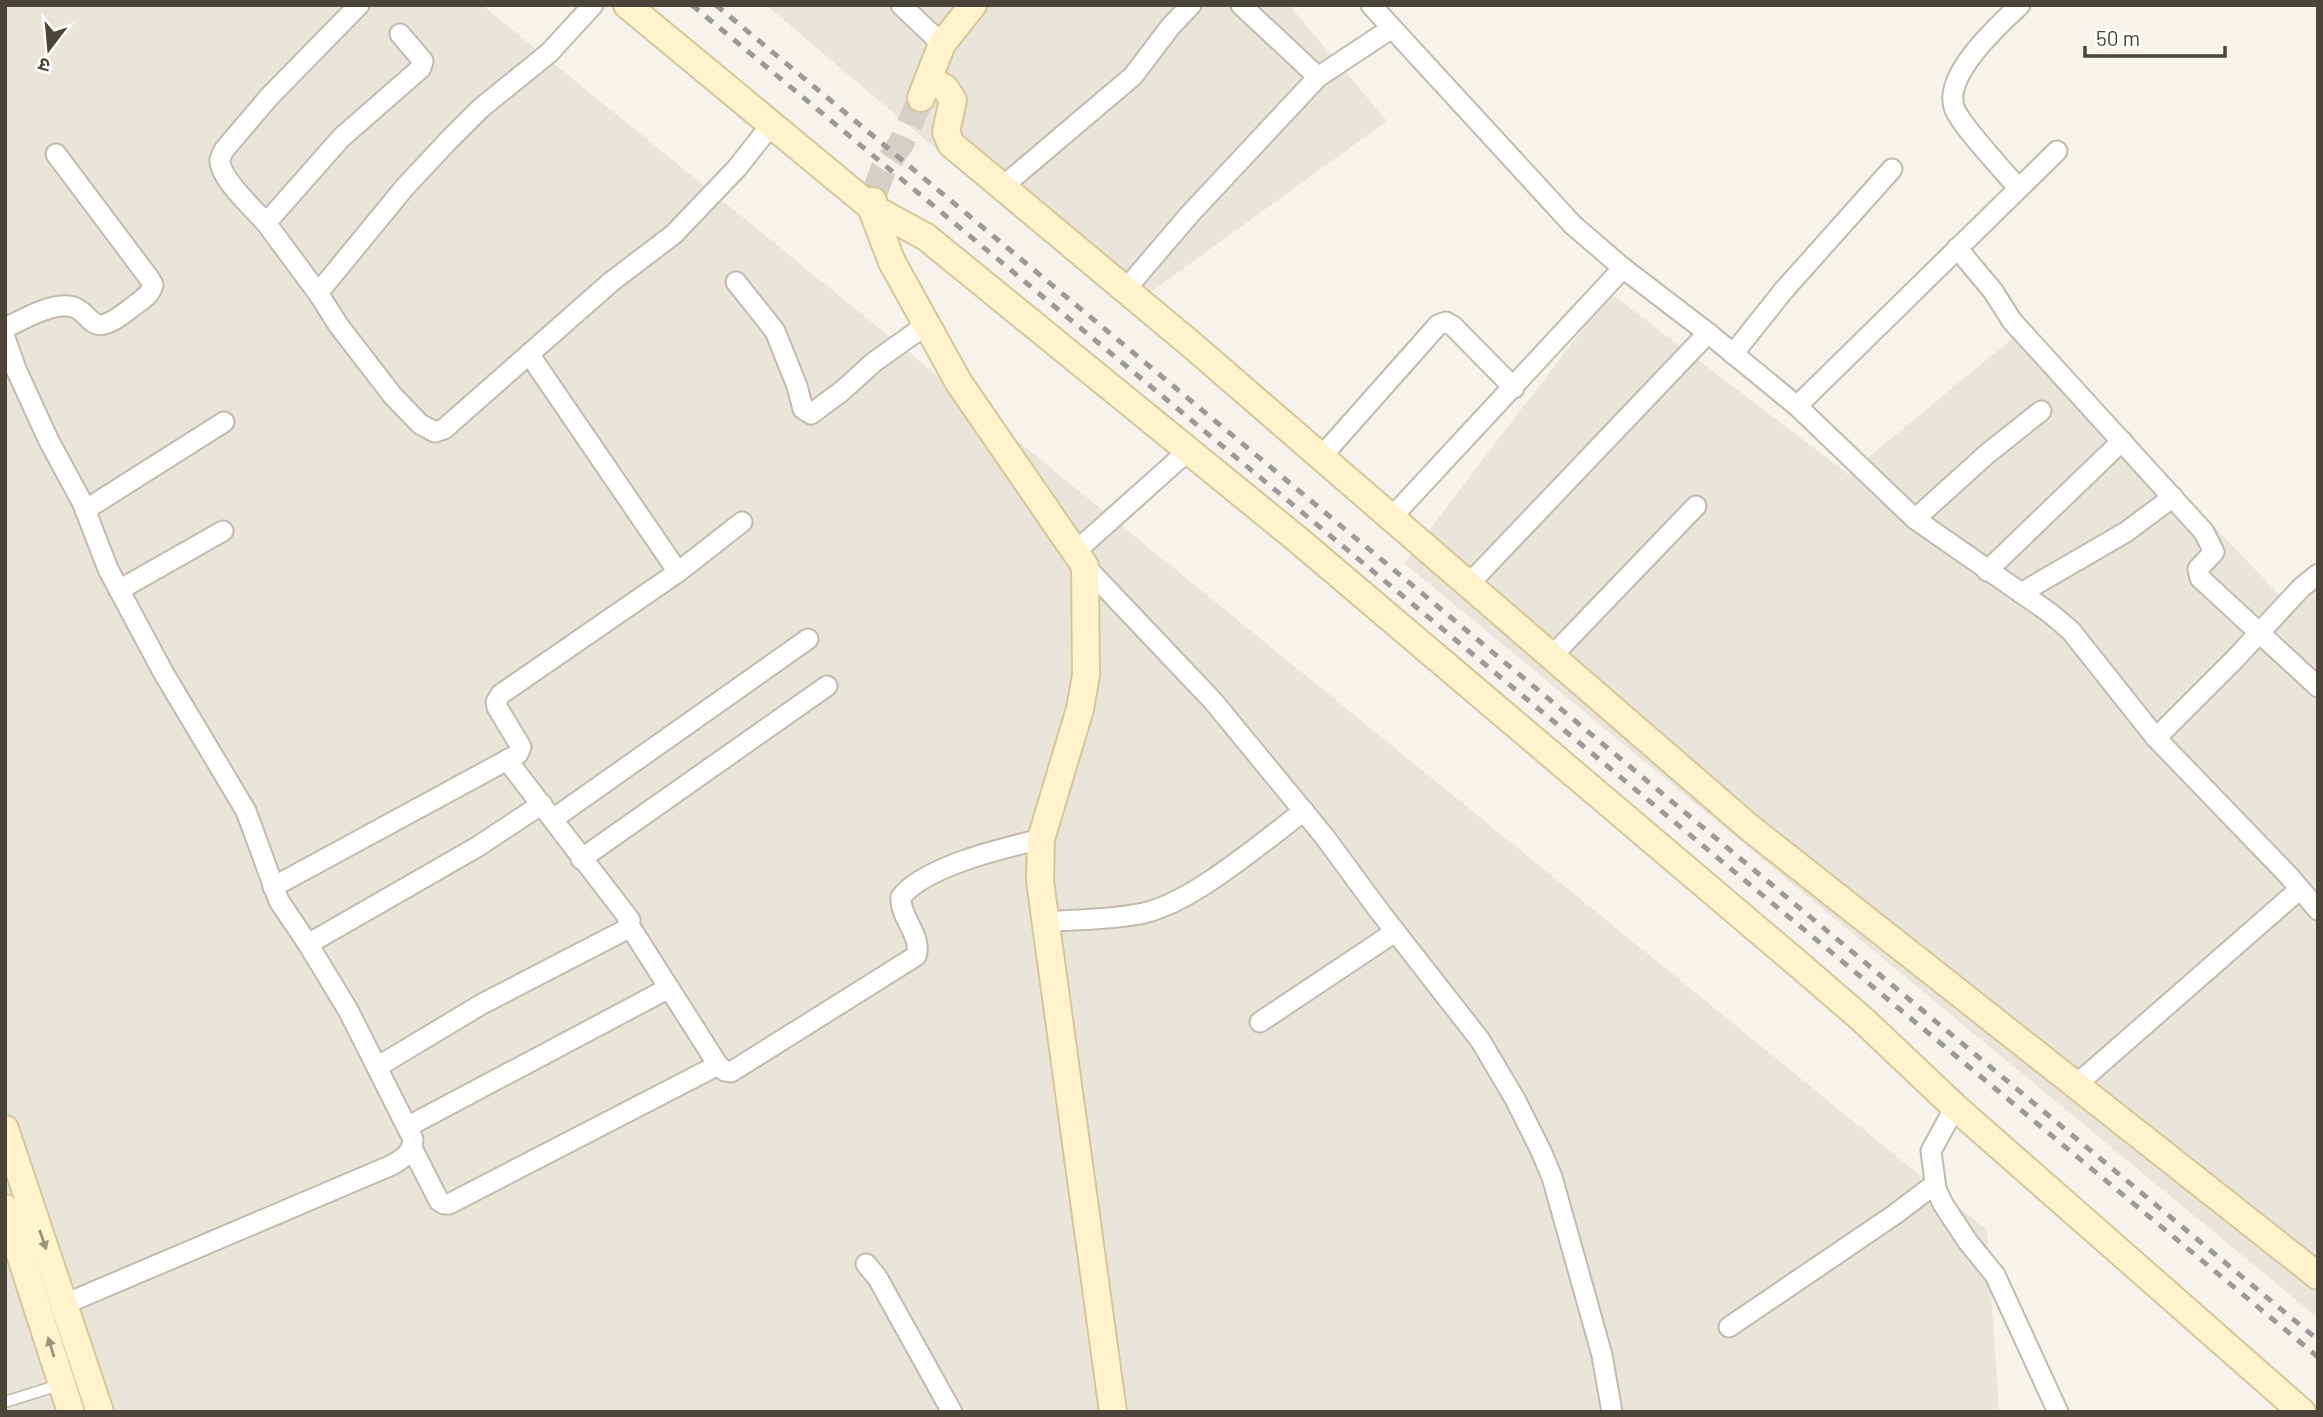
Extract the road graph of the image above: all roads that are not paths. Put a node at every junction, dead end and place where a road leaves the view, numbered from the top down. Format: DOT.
graph roads {
  1 [pos="359,5"];
  2 [pos="593,5"];
  3 [pos="627,5"];
  4 [pos="901,5"];
  5 [pos="973,5"];
  6 [pos="1191,5"];
  7 [pos="1241,5"];
  8 [pos="1371,5"];
  9 [pos="2020,5"];
  10 [pos="1392,28"];
  11 [pos="400,34"];
  12 [pos="942,44"];
  13 [pos="1318,77"];
  14 [pos="771,125"];
  15 [pos="2057,151"];
  16 [pos="56,154"];
  17 [pos="1892,169"];
  18 [pos="1003,187"];
  19 [pos="2018,188"];
  20 [pos="873,201"];
  21 [pos="266,223"];
  22 [pos="1957,248"];
  23 [pos="1623,268"];
  24 [pos="736,282"];
  25 [pos="1125,290"];
  26 [pos="318,293"];
  27 [pos="926,324"];
  28 [pos="5,328"];
  29 [pos="1708,334"];
  30 [pos="5,338"];
  31 [pos="529,354"];
  32 [pos="1733,354"];
  33 [pos="1514,388"];
  34 [pos="1797,406"];
  35 [pos="2041,411"];
  36 [pos="224,422"];
  37 [pos="2122,441"];
  38 [pos="1189,450"];
  39 [pos="1321,457"];
  40 [pos="2173,497"];
  41 [pos="1696,506"];
  42 [pos="85,510"];
  43 [pos="1391,519"];
  44 [pos="1915,519"];
  45 [pos="742,522"];
  46 [pos="223,531"];
  47 [pos="1081,559"];
  48 [pos="1987,571"];
  49 [pos="678,572"];
  50 [pos="2318,574"];
  51 [pos="1468,585"];
  52 [pos="119,590"];
  53 [pos="2021,593"];
  54 [pos="2260,632"];
  55 [pos="808,639"];
  56 [pos="1551,657"];
  57 [pos="827,686"];
  58 [pos="2318,687"];
  59 [pos="2156,738"];
  60 [pos="507,760"];
  61 [pos="1304,811"];
  62 [pos="548,812"];
  63 [pos="1041,839"];
  64 [pos="581,859"];
  65 [pos="273,887"];
  66 [pos="2300,890"];
  67 [pos="2318,910"];
  68 [pos="1047,922"];
  69 [pos="629,925"];
  70 [pos="1395,932"];
  71 [pos="308,944"];
  72 [pos="669,988"];
  73 [pos="1260,1022"];
  74 [pos="718,1065"];
  75 [pos="377,1067"];
  76 [pos="2077,1084"];
  77 [pos="1955,1107"];
  78 [pos="407,1127"];
  79 [pos="5,1129"];
  80 [pos="412,1148"];
  81 [pos="1935,1184"];
  82 [pos="16,1196"];
  83 [pos="5,1208"];
  84 [pos="866,1264"];
  85 [pos="2318,1276"];
  86 [pos="65,1304"];
  87 [pos="1729,1327"];
  88 [pos="62,1384"];
  89 [pos="5,1402"];
  90 [pos="71,1412"];
  91 [pos="100,1412"];
  92 [pos="952,1412"];
  93 [pos="1113,1412"];
  94 [pos="1612,1412"];
  95 [pos="2058,1412"];
  96 [pos="2302,1412"];
  1 -- 21 [label="street"];
  2 -- 26 [label="street"];
  3 -- 14 [label="street"];
  4 -- 12 [label="street"];
  5 -- 12 [label="street"];
  6 -- 18 [label="street"];
  7 -- 13 [label="street"];
  8 -- 10 [label="street"];
  9 -- 19 [label="street"];
  10 -- 13 [label="street"];
  10 -- 23 [label="street"];
  11 -- 21 [label="street"];
  12 -- 18 [label="street"];
  13 -- 25 [label="street"];
  14 -- 20 [label="street"];
  14 -- 31 [label="street"];
  15 -- 19 [label="street"];
  16 -- 28 [label="street"];
  17 -- 32 [label="street"];
  18 -- 25 [label="street"];
  19 -- 22 [label="street"];
  20 -- 27 [label="street"];
  20 -- 38 [label="street"];
  21 -- 26 [label="street"];
  22 -- 34 [label="street"];
  22 -- 37 [label="street"];
  23 -- 29 [label="street"];
  23 -- 33 [label="street"];
  24 -- 27 [label="street"];
  25 -- 39 [label="street"];
  26 -- 31 [label="street"];
  27 -- 47 [label="street"];
  29 -- 32 [label="street"];
  29 -- 51 [label="street"];
  30 -- 42 [label="street"];
  31 -- 49 [label="street"];
  32 -- 34 [label="street"];
  33 -- 39 [label="street"];
  33 -- 43 [label="street"];
  34 -- 44 [label="street"];
  35 -- 44 [label="street"];
  36 -- 42 [label="street"];
  37 -- 40 [label="street"];
  37 -- 48 [label="street"];
  38 -- 47 [label="street"];
  38 -- 77 [label="street"];
  39 -- 43 [label="street"];
  40 -- 53 [label="street"];
  40 -- 54 [label="street"];
  41 -- 56 [label="street"];
  42 -- 52 [label="street"];
  43 -- 51 [label="street"];
  44 -- 48 [label="street"];
  45 -- 49 [label="street"];
  46 -- 52 [label="street"];
  47 -- 61 [label="street"];
  47 -- 63 [label="street"];
  48 -- 53 [label="street"];
  49 -- 60 [label="street"];
  50 -- 54 [label="street"];
  51 -- 56 [label="street"];
  52 -- 65 [label="street"];
  53 -- 59 [label="street"];
  54 -- 58 [label="street"];
  54 -- 59 [label="street"];
  55 -- 62 [label="street"];
  56 -- 76 [label="street"];
  57 -- 64 [label="street"];
  59 -- 66 [label="street"];
  60 -- 62 [label="street"];
  60 -- 65 [label="street"];
  61 -- 68 [label="street"];
  61 -- 70 [label="street"];
  62 -- 64 [label="street"];
  62 -- 71 [label="street"];
  63 -- 68 [label="street"];
  63 -- 74 [label="street"];
  64 -- 69 [label="street"];
  65 -- 71 [label="street"];
  66 -- 67 [label="street"];
  66 -- 76 [label="street"];
  68 -- 93 [label="street"];
  69 -- 72 [label="street"];
  69 -- 75 [label="street"];
  70 -- 73 [label="street"];
  70 -- 94 [label="street"];
  71 -- 75 [label="street"];
  72 -- 74 [label="street"];
  72 -- 78 [label="street"];
  74 -- 80 [label="street"];
  75 -- 78 [label="street"];
  76 -- 85 [label="street"];
  77 -- 81 [label="street"];
  77 -- 96 [label="street"];
  78 -- 80 [label="street"];
  79 -- 82 [label="street"];
  80 -- 86 [label="street"];
  81 -- 87 [label="street"];
  81 -- 95 [label="street"];
  82 -- 86 [label="street, one-way"];
  88 -- 83 [label="street, one-way"];
  84 -- 92 [label="street"];
  86 -- 91 [label="street"];
  88 -- 89 [label="lane"];
  88 -- 90 [label="street"];
}
